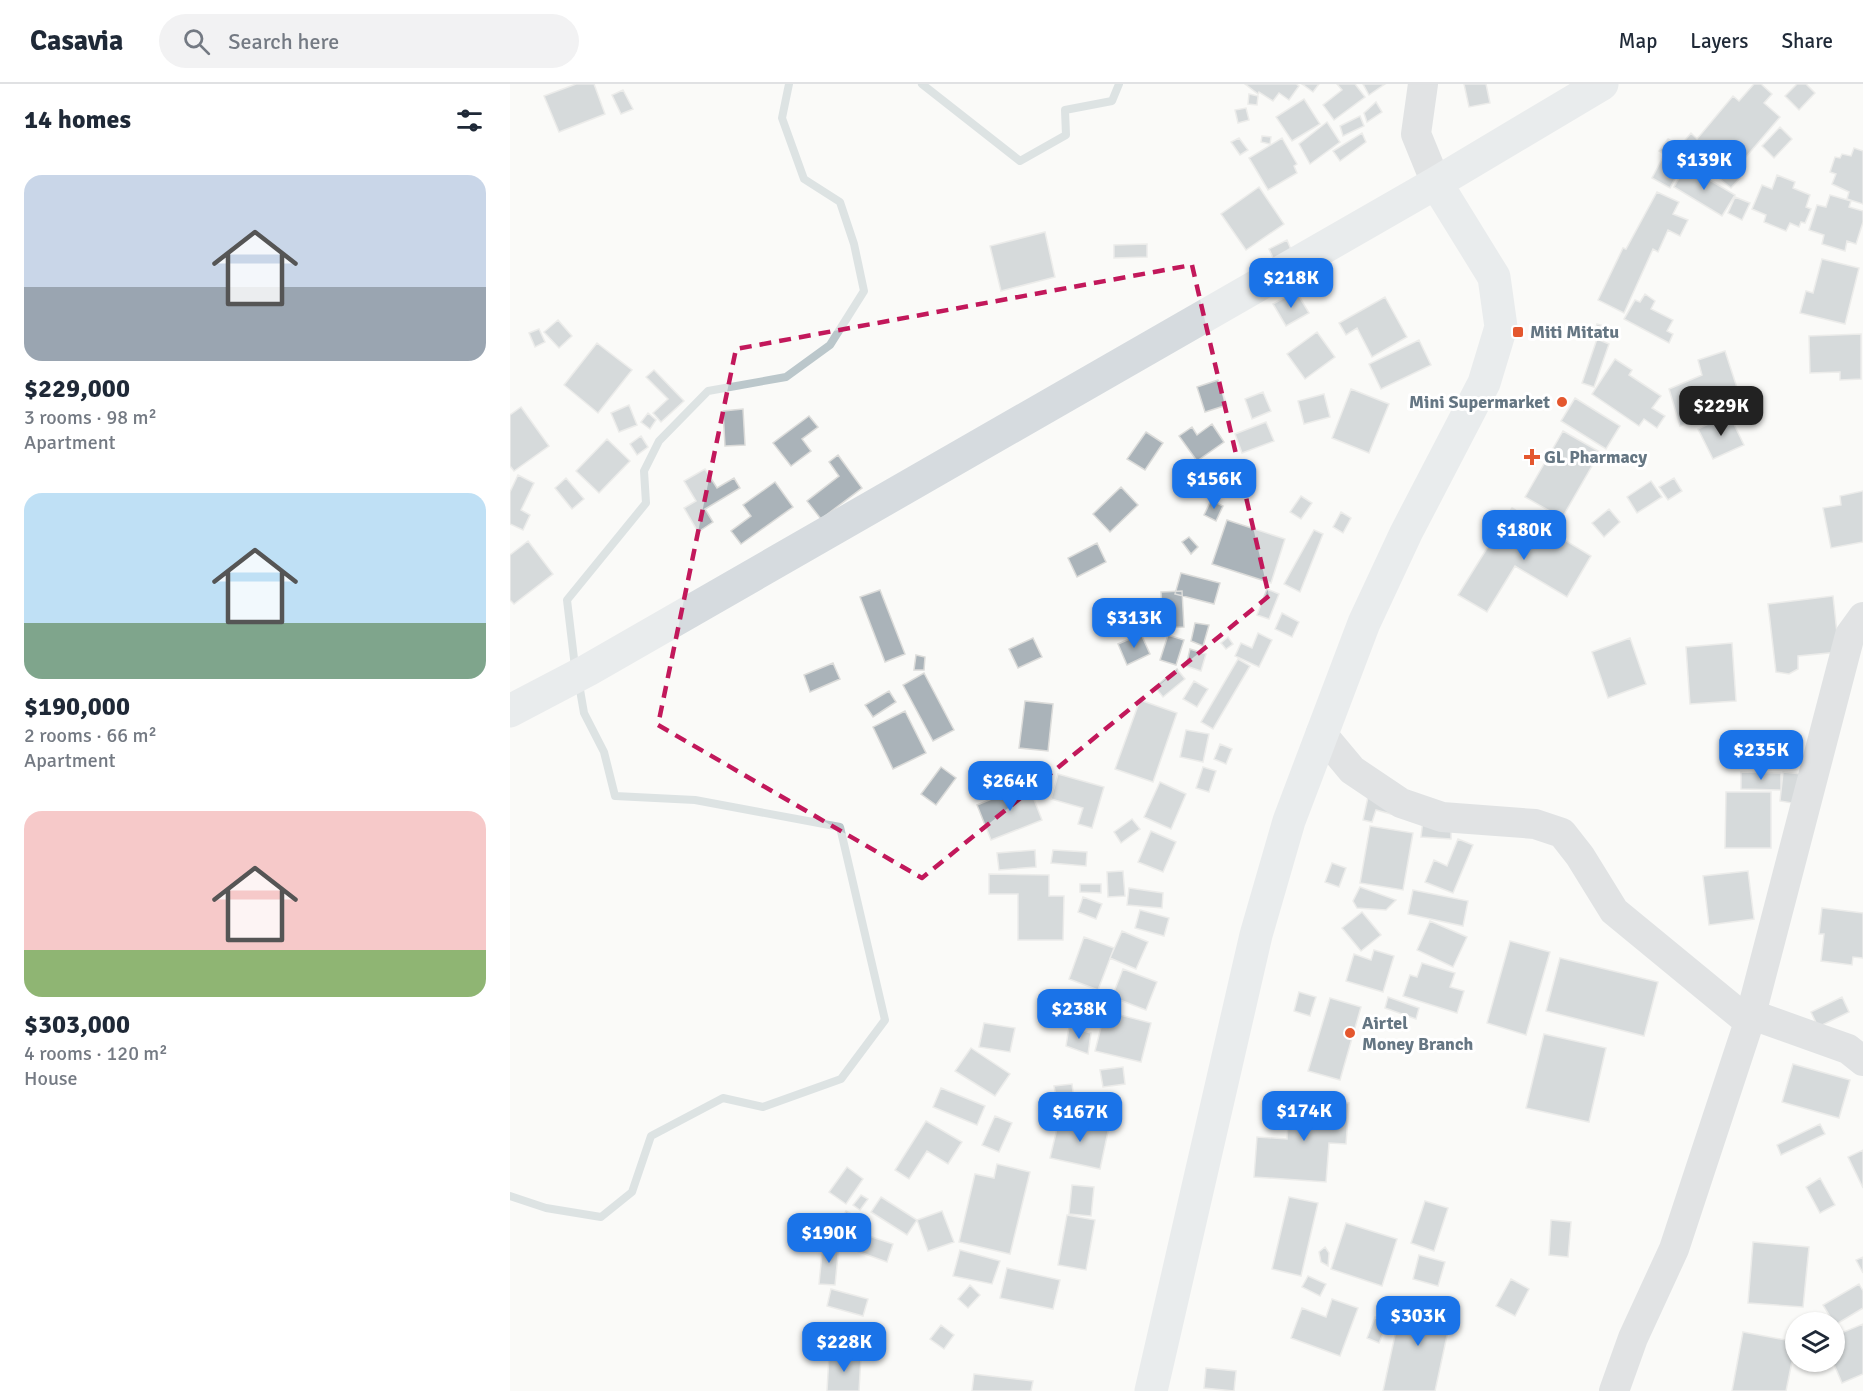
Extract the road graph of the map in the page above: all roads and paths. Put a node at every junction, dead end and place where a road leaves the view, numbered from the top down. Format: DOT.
graph roads {
  1 [pos="1423,84"];
  2 [pos="1602,84"];
  3 [pos="1436,183"];
  4 [pos="1863,617"];
  5 [pos="510,711"];
  6 [pos="1321,733"];
  7 [pos="1749,1018"];
  8 [pos="1863,1061"];
  9 [pos="1152,1391"];
  10 [pos="1614,1391"];
  1 -- 3 [label="street"];
  2 -- 3 [label="main road"];
  3 -- 5 [label="main road"];
  3 -- 6 [label="main road"];
  4 -- 7 [label="street"];
  6 -- 7 [label="street"];
  6 -- 9 [label="main road"];
  7 -- 8 [label="street"];
  7 -- 10 [label="street"];
}
